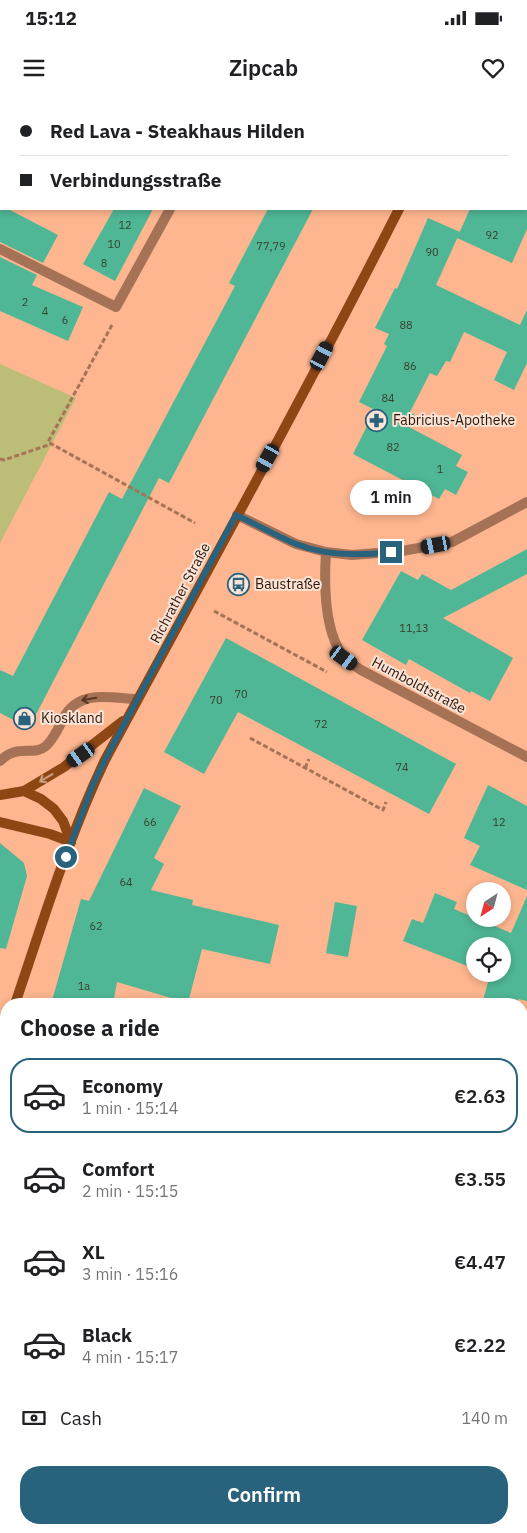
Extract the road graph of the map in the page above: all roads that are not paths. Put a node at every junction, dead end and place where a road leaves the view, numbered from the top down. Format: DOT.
graph roads {
  1 [pos="169,210"];
  2 [pos="398,210"];
  3 [pos="0,249"];
  4 [pos="527,502"];
  5 [pos="236,515"];
  6 [pos="326,552"];
  7 [pos="138,699"];
  8 [pos="128,718"];
  9 [pos="527,757"];
  10 [pos="0,761"];
  11 [pos="24,790"];
  12 [pos="0,795"];
  13 [pos="0,822"];
  14 [pos="71,842"];
  15 [pos="18,998"];
  1 -- 3 [label="street"];
  2 -- 5 [label="main road, Richrather Straße"];
  4 -- 6 [label="street"];
  5 -- 6 [label="street"];
  5 -- 7 [label="main road, Richrather Straße"];
  6 -- 9 [label="street, Humboldtstraße"];
  7 -- 8 [label="main road, Richrather Straße"];
  7 -- 10 [label="street, one-way"];
  8 -- 11 [label="main road, one-way"];
  8 -- 14 [label="main road, Richrather Straße"];
  11 -- 12 [label="main road"];
  11 -- 14 [label="main road"];
  13 -- 14 [label="main road"];
  14 -- 15 [label="main road, Richrather Straße"];
}
